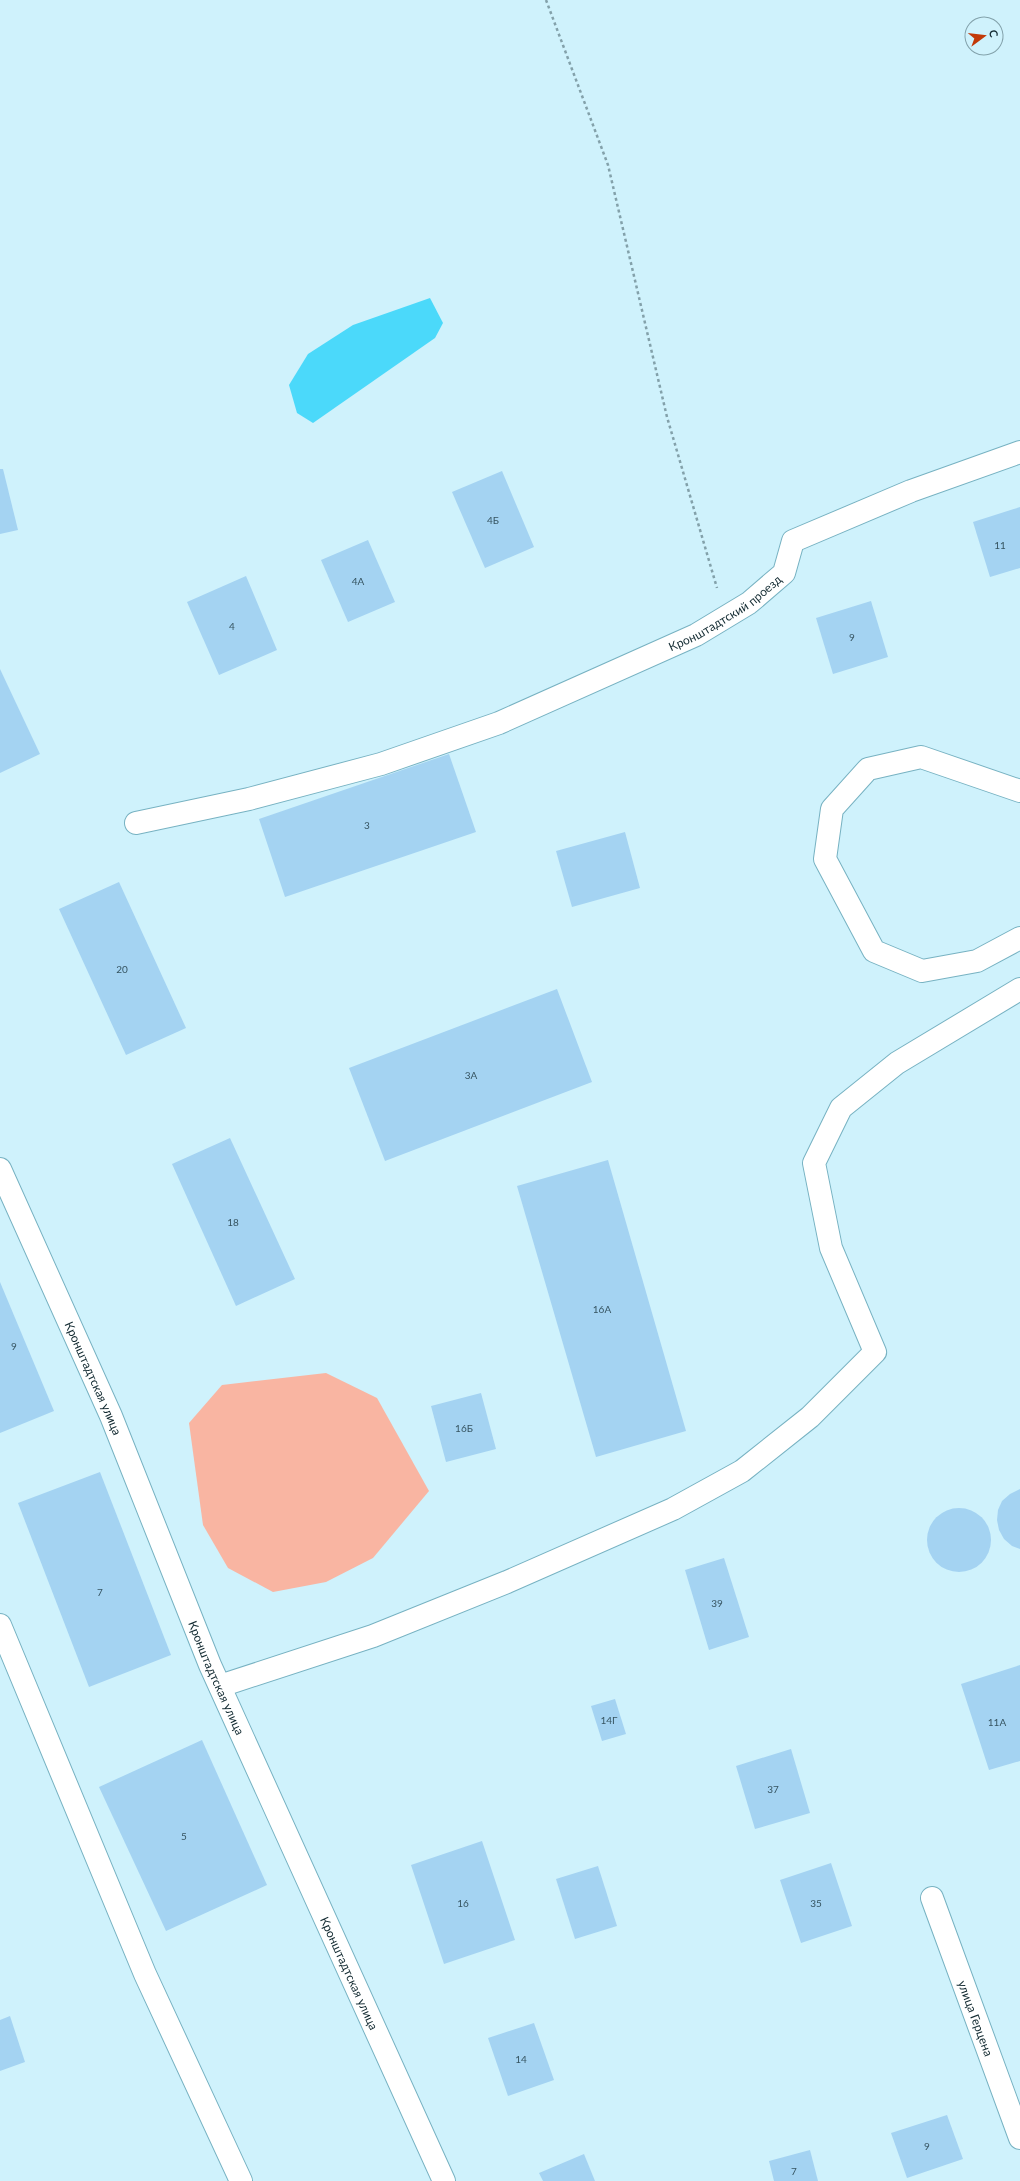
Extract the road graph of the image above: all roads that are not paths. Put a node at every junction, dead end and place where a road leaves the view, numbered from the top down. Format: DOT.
graph roads {
  1 [pos="1020,452"];
  2 [pos="1020,791"];
  3 [pos="136,823"];
  4 [pos="1020,938"];
  5 [pos="1020,989"];
  6 [pos="0,1169"];
  7 [pos="0,1625"];
  8 [pos="220,1686"];
  9 [pos="932,1898"];
  10 [pos="1020,2138"];
  11 [pos="241,2181"];
  12 [pos="444,2181"];
  1 -- 3 [label="street, Кронштадтский проезд"];
  2 -- 4 [label="street"];
  5 -- 8 [label="street"];
  6 -- 8 [label="street, Кронштадтская улица"];
  7 -- 11 [label="street"];
  8 -- 12 [label="street, Кронштадтская улица"];
  9 -- 10 [label="street, улица Герцена"];
}
